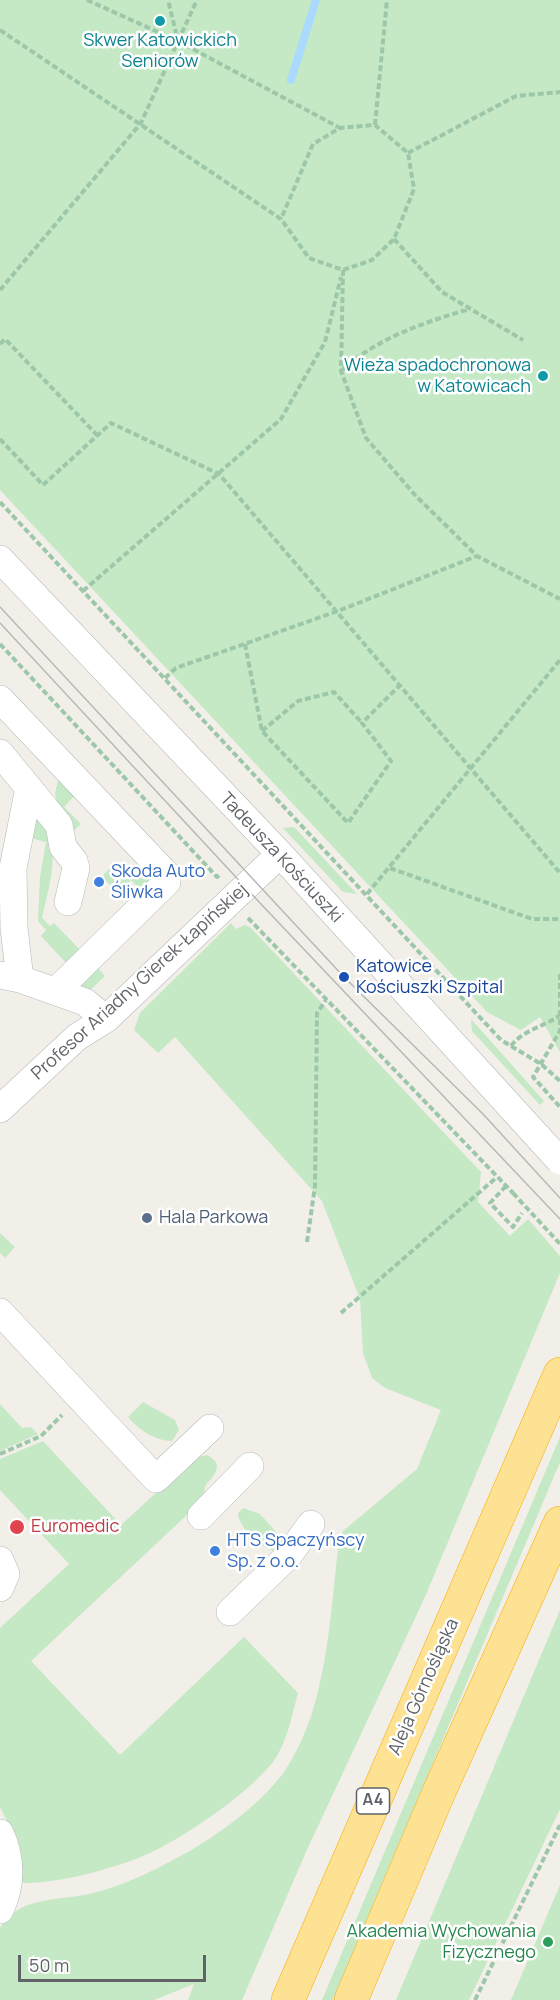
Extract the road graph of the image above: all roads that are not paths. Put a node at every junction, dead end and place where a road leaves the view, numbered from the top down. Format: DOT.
graph roads {
  1 [pos="0,559"];
  2 [pos="2,704"];
  3 [pos="0,753"];
  4 [pos="29,788"];
  5 [pos="280,854"];
  6 [pos="68,902"];
  7 [pos="10,977"];
  8 [pos="56,991"];
  9 [pos="106,1019"];
  10 [pos="0,1109"];
  11 [pos="560,1161"];
  12 [pos="0,1312"];
  13 [pos="560,1374"];
  14 [pos="210,1428"];
  15 [pos="250,1466"];
  16 [pos="201,1516"];
  17 [pos="560,1522"];
  18 [pos="311,1524"];
  19 [pos="0,1560"];
  20 [pos="0,1588"];
  21 [pos="230,1612"];
  22 [pos="0,1833"];
  23 [pos="0,1910"];
  24 [pos="288,2000"];
  25 [pos="351,2000"];
  1 -- 5 [label="street, Tadeusza Kościuszki"];
  2 -- 8 [label="street"];
  3 -- 4 [label="street"];
  4 -- 6 [label="street"];
  4 -- 7 [label="street"];
  5 -- 9 [label="street, Profesor Ariadny Gierek-Łapińskiej"];
  5 -- 11 [label="street, Tadeusza Kościuszki, bridge"];
  7 -- 8 [label="street"];
  8 -- 9 [label="street"];
  9 -- 10 [label="street, Profesor Ariadny Gierek-Łapińskiej"];
  12 -- 14 [label="street"];
  13 -- 24 [label="highway, Aleja Górnośląska / A4"];
  15 -- 16 [label="street"];
  17 -- 25 [label="highway"];
  18 -- 21 [label="street"];
  19 -- 20 [label="street"];
  22 -- 23 [label="street"];
}
